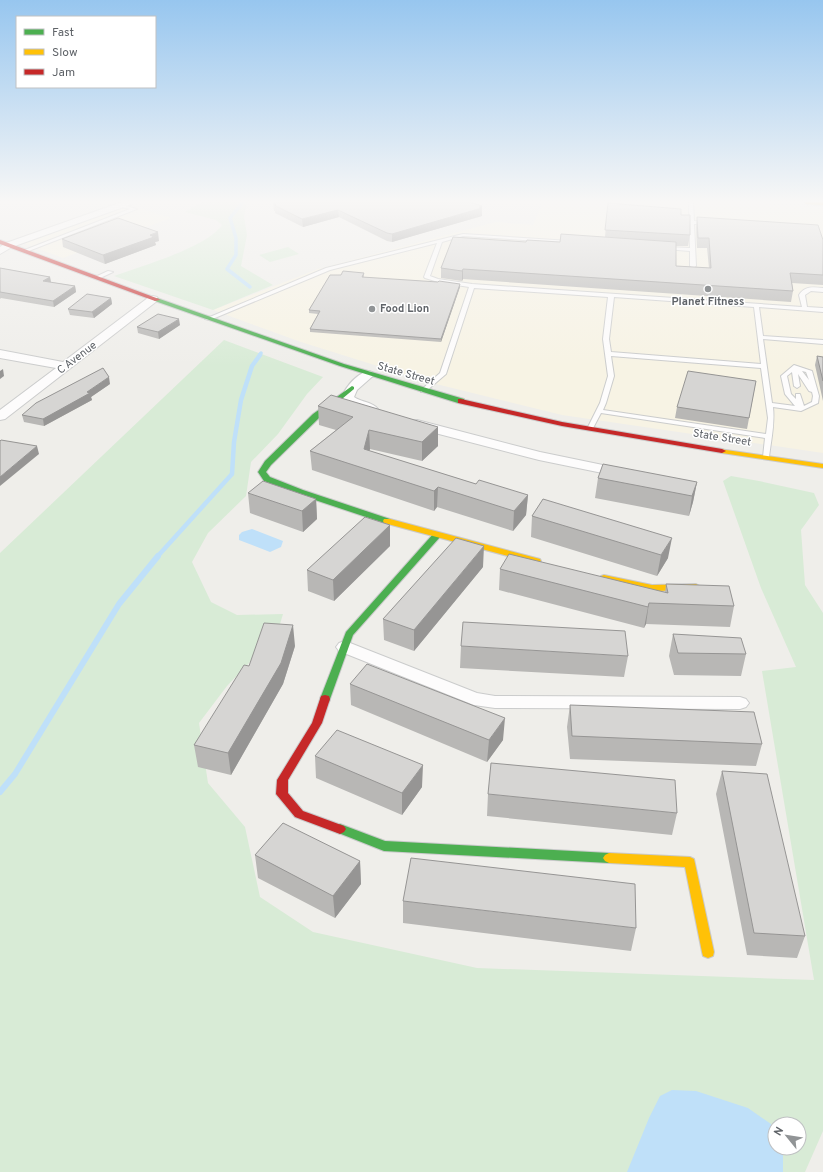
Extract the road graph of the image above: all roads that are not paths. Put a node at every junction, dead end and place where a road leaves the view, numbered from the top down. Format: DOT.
graph roads {
  1 [pos="39,257"];
  2 [pos="377,257"];
  3 [pos="434,257"];
  4 [pos="692,257"];
  5 [pos="693,266"];
  6 [pos="110,272"];
  7 [pos="96,278"];
  8 [pos="472,286"];
  9 [pos="823,290"];
  10 [pos="611,296"];
  11 [pos="153,299"];
  12 [pos="756,305"];
  13 [pos="805,308"];
  14 [pos="823,310"];
  15 [pos="208,319"];
  16 [pos="760,337"];
  17 [pos="823,342"];
  18 [pos="0,354"];
  19 [pos="608,354"];
  20 [pos="66,366"];
  21 [pos="764,366"];
  22 [pos="794,367"];
  23 [pos="368,375"];
  24 [pos="797,386"];
  25 [pos="352,388"];
  26 [pos="423,391"];
  27 [pos="798,395"];
  28 [pos="770,405"];
  29 [pos="801,409"];
  30 [pos="599,411"];
  31 [pos="384,413"];
  32 [pos="0,416"];
  33 [pos="406,421"];
  34 [pos="590,429"];
  35 [pos="769,437"];
  36 [pos="766,457"];
  37 [pos="823,466"];
  38 [pos="637,475"];
  39 [pos="437,535"];
  40 [pos="549,564"];
  41 [pos="594,576"];
  42 [pos="707,586"];
  43 [pos="345,647"];
  44 [pos="740,703"];
  45 [pos="708,952"];
  1 -- 7 [label="street, State Street"];
  2 -- 15 [label="lane"];
  3 -- 8 [label="lane"];
  4 -- 5 [label="lane"];
  6 -- 7 [label="lane"];
  7 -- 11 [label="street, State Street"];
  8 -- 10 [label="lane"];
  8 -- 26 [label="lane"];
  9 -- 13 [label="lane"];
  10 -- 12 [label="lane"];
  10 -- 19 [label="lane"];
  11 -- 15 [label="street, State Street"];
  11 -- 20 [label="street, C Avenue"];
  12 -- 13 [label="lane"];
  12 -- 16 [label="lane"];
  13 -- 14 [label="lane"];
  15 -- 23 [label="street, State Street"];
  16 -- 17 [label="lane"];
  16 -- 21 [label="lane"];
  18 -- 20 [label="street"];
  19 -- 21 [label="lane"];
  19 -- 30 [label="lane"];
  20 -- 32 [label="street, C Avenue"];
  21 -- 28 [label="lane"];
  22 -- 24 [label="lane"];
  22 -- 29 [label="lane"];
  22 -- 29 [label="lane"];
  23 -- 25 [label="street"];
  23 -- 26 [label="street, State Street"];
  25 -- 31 [label="street"];
  25 -- 39 [label="street"];
  26 -- 34 [label="street, State Street"];
  27 -- 29 [label="lane"];
  28 -- 29 [label="lane"];
  28 -- 35 [label="lane"];
  30 -- 34 [label="lane"];
  30 -- 35 [label="lane"];
  33 -- 38 [label="street"];
  34 -- 36 [label="street, State Street"];
  35 -- 36 [label="lane"];
  36 -- 37 [label="street, State Street"];
  39 -- 40 [label="street"];
  39 -- 43 [label="street"];
  41 -- 42 [label="street"];
  43 -- 44 [label="street"];
  43 -- 45 [label="street"];
}
